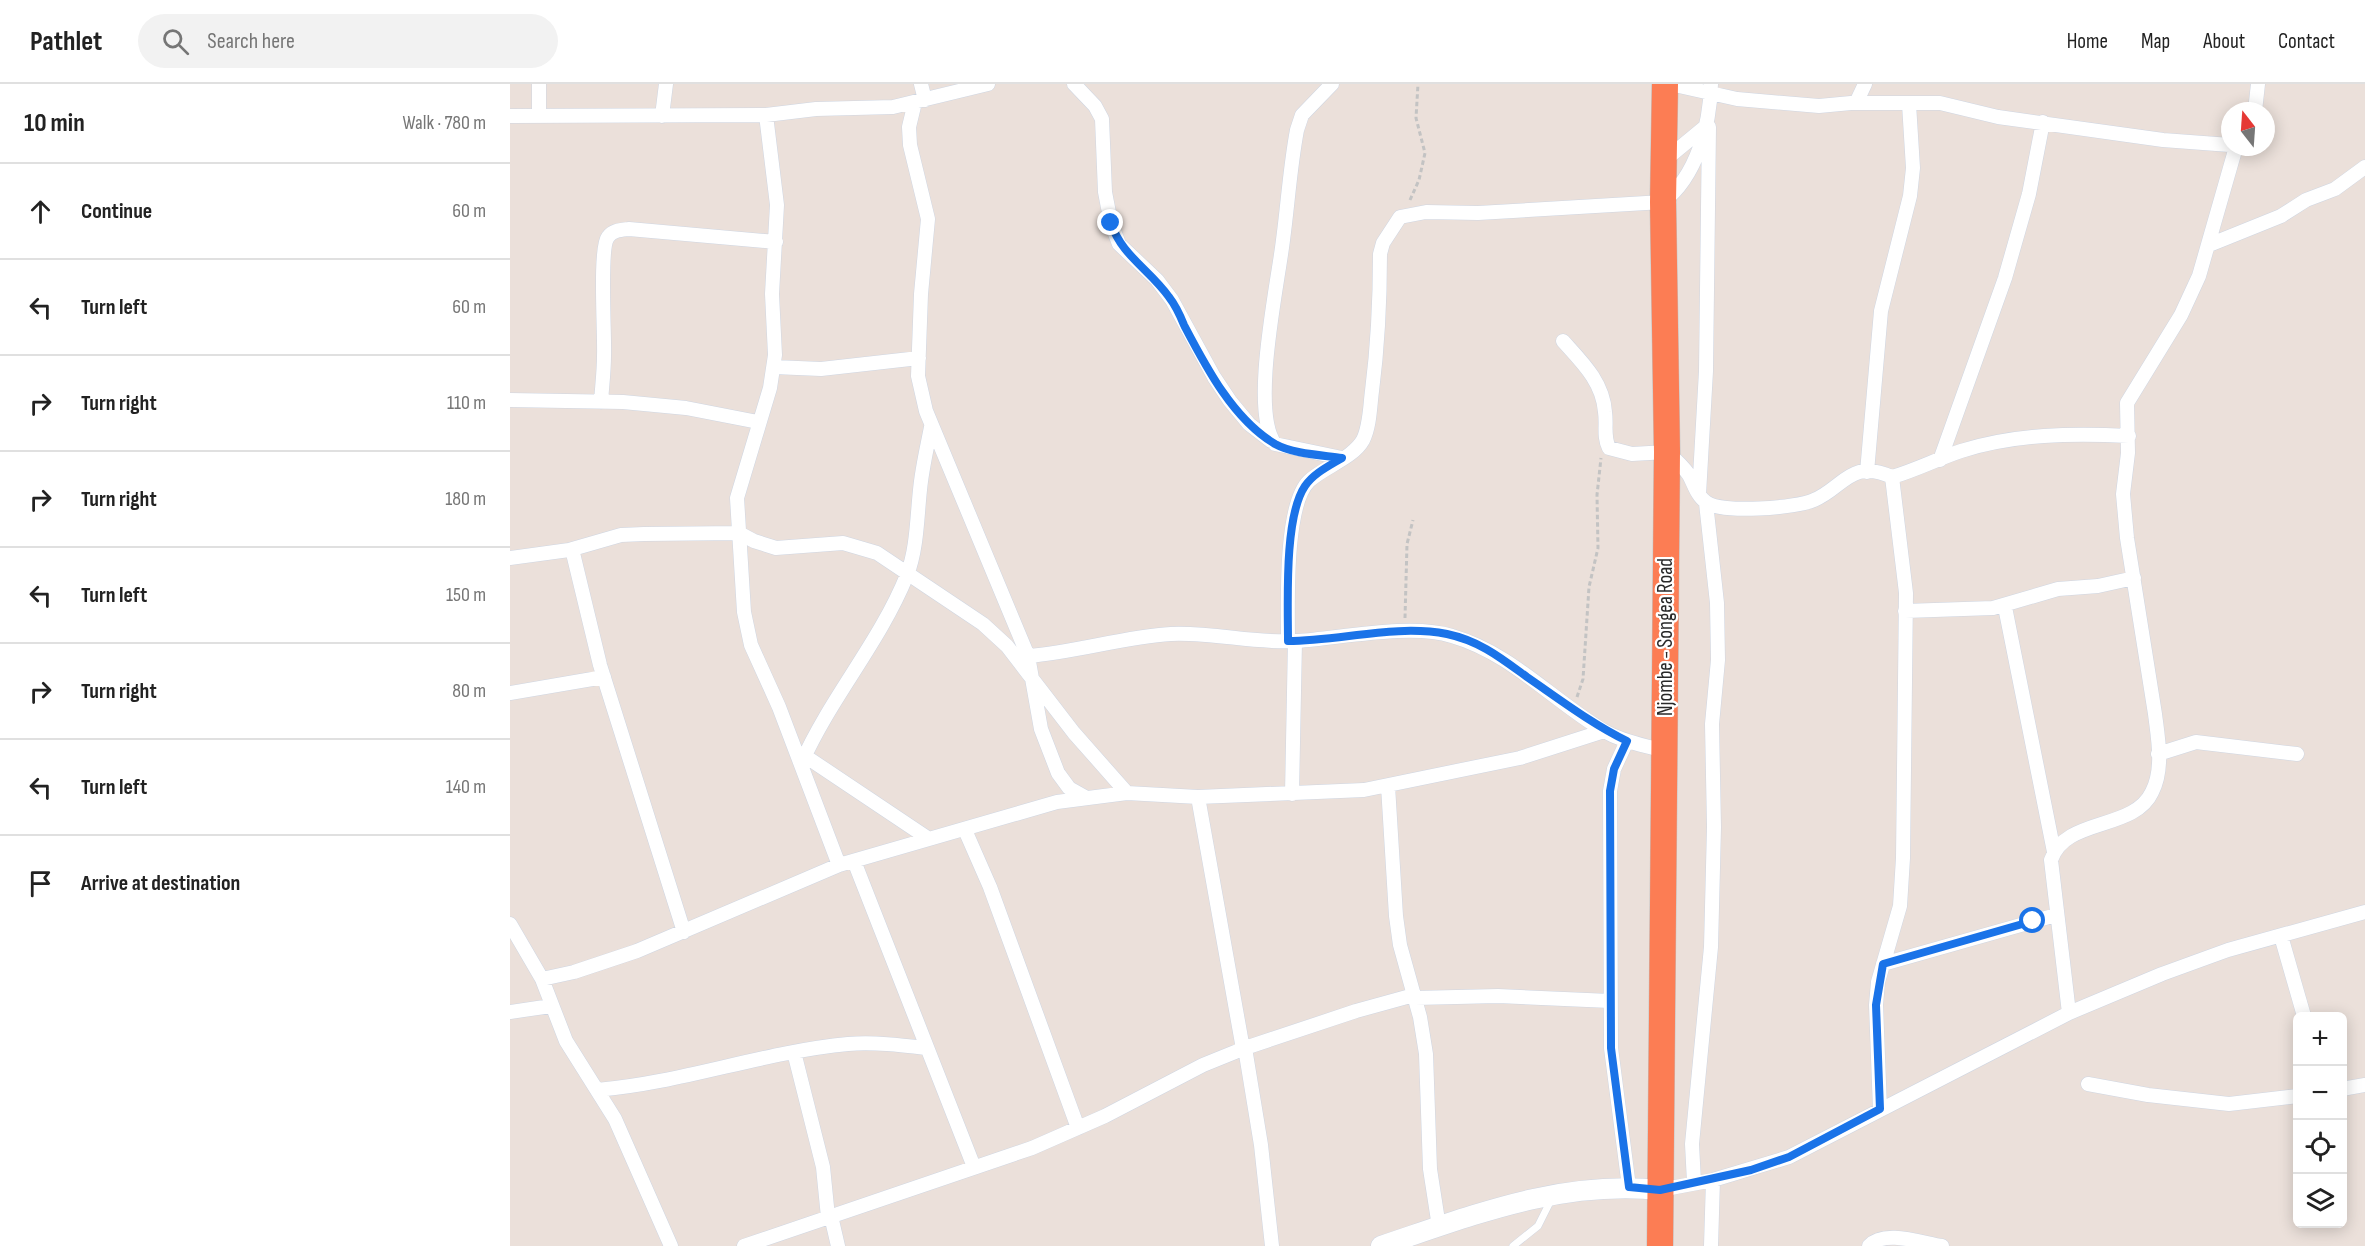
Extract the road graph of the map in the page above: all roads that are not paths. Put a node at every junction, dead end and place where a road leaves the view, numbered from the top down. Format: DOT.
graph roads {
  1 [pos="539,84"];
  2 [pos="666,84"];
  3 [pos="921,84"];
  4 [pos="988,84"];
  5 [pos="1074,84"];
  6 [pos="1332,84"];
  7 [pos="1667,84"];
  8 [pos="1865,84"];
  9 [pos="2259,84"];
  10 [pos="1711,89"];
  11 [pos="920,101"];
  12 [pos="2256,102"];
  13 [pos="1856,103"];
  14 [pos="1909,104"];
  15 [pos="766,115"];
  16 [pos="510,116"];
  17 [pos="539,116"];
  18 [pos="662,116"];
  19 [pos="1707,121"];
  20 [pos="2043,122"];
  21 [pos="2221,144"];
  22 [pos="2234,156"];
  23 [pos="1665,159"];
  24 [pos="2365,167"];
  25 [pos="1663,202"];
  26 [pos="776,242"];
  27 [pos="2209,245"];
  28 [pos="1563,341"];
  29 [pos="919,358"];
  30 [pos="774,367"];
  31 [pos="510,400"];
  32 [pos="601,402"];
  33 [pos="758,422"];
  34 [pos="931,427"];
  35 [pos="2129,436"];
  36 [pos="1275,444"];
  37 [pos="1667,452"];
  38 [pos="1342,458"];
  39 [pos="1940,460"];
  40 [pos="1867,472"];
  41 [pos="1892,477"];
  42 [pos="1702,498"];
  43 [pos="739,532"];
  44 [pos="572,549"];
  45 [pos="510,558"];
  46 [pos="908,573"];
  47 [pos="2134,578"];
  48 [pos="2005,607"];
  49 [pos="1905,610"];
  50 [pos="1291,641"];
  51 [pos="1028,656"];
  52 [pos="1031,675"];
  53 [pos="604,677"];
  54 [pos="510,693"];
  55 [pos="1604,731"];
  56 [pos="1627,741"];
  57 [pos="1665,751"];
  58 [pos="2158,754"];
  59 [pos="2297,754"];
  60 [pos="803,759"];
  61 [pos="1388,786"];
  62 [pos="1127,792"];
  63 [pos="1292,794"];
  64 [pos="1085,797"];
  65 [pos="1197,797"];
  66 [pos="965,830"];
  67 [pos="929,839"];
  68 [pos="2054,852"];
  69 [pos="854,861"];
  70 [pos="839,865"];
  71 [pos="2365,912"];
  72 [pos="2056,915"];
  73 [pos="510,924"];
  74 [pos="684,932"];
  75 [pos="2281,936"];
  76 [pos="1883,964"];
  77 [pos="542,979"];
  78 [pos="1414,997"];
  79 [pos="1610,1001"];
  80 [pos="551,1006"];
  81 [pos="510,1012"];
  82 [pos="2303,1012"];
  83 [pos="2069,1013"];
  84 [pos="926,1048"];
  85 [pos="1244,1048"];
  86 [pos="794,1052"];
  87 [pos="2088,1084"];
  88 [pos="2365,1085"];
  89 [pos="2347,1088"];
  90 [pos="597,1090"];
  91 [pos="2293,1097"];
  92 [pos="1880,1109"];
  93 [pos="1078,1128"];
  94 [pos="974,1167"];
  95 [pos="1713,1180"];
  96 [pos="1694,1182"];
  97 [pos="1629,1187"];
  98 [pos="1660,1190"];
  99 [pos="1553,1194"];
  100 [pos="829,1217"];
  101 [pos="1439,1227"];
  102 [pos="671,1246"];
  103 [pos="744,1246"];
  104 [pos="838,1246"];
  105 [pos="1272,1246"];
  106 [pos="1381,1246"];
  107 [pos="1514,1246"];
  108 [pos="1660,1246"];
  109 [pos="1711,1246"];
  110 [pos="1869,1246"];
  111 [pos="1942,1246"];
  1 -- 17 [label="street"];
  2 -- 18 [label="street"];
  3 -- 11 [label="street"];
  4 -- 11 [label="street"];
  5 -- 36 [label="street"];
  6 -- 36 [label="street"];
  7 -- 10 [label="street"];
  7 -- 23 [label="highway, Njombe - Songea Road"];
  8 -- 13 [label="street"];
  9 -- 12 [label="street"];
  10 -- 13 [label="street"];
  10 -- 19 [label="street"];
  11 -- 15 [label="street"];
  11 -- 29 [label="street"];
  13 -- 14 [label="street"];
  14 -- 20 [label="street"];
  14 -- 40 [label="street"];
  15 -- 18 [label="street"];
  15 -- 26 [label="street"];
  16 -- 17 [label="street"];
  17 -- 18 [label="street"];
  19 -- 23 [label="street"];
  19 -- 25 [label="street"];
  19 -- 42 [label="street"];
  20 -- 21 [label="street"];
  20 -- 39 [label="street"];
  22 -- 27 [label="street"];
  23 -- 25 [label="highway, Njombe - Songea Road"];
  24 -- 27 [label="street"];
  25 -- 37 [label="highway, Njombe - Songea Road"];
  25 -- 38 [label="street"];
  26 -- 30 [label="street"];
  26 -- 32 [label="street"];
  27 -- 35 [label="street"];
  28 -- 37 [label="street"];
  29 -- 30 [label="street"];
  29 -- 34 [label="street"];
  30 -- 33 [label="street"];
  31 -- 32 [label="street"];
  32 -- 33 [label="street"];
  33 -- 43 [label="street"];
  34 -- 46 [label="street"];
  34 -- 51 [label="street"];
  35 -- 39 [label="street"];
  35 -- 47 [label="street"];
  36 -- 38 [label="street"];
  37 -- 42 [label="street"];
  37 -- 57 [label="highway, Njombe - Songea Road"];
  38 -- 50 [label="street"];
  39 -- 41 [label="street"];
  40 -- 41 [label="street"];
  40 -- 42 [label="street"];
  41 -- 49 [label="street"];
  42 -- 96 [label="street"];
  43 -- 44 [label="street"];
  43 -- 46 [label="street"];
  43 -- 60 [label="street"];
  44 -- 45 [label="street"];
  44 -- 53 [label="street"];
  46 -- 52 [label="street"];
  46 -- 60 [label="street"];
  47 -- 48 [label="street"];
  47 -- 58 [label="street"];
  48 -- 49 [label="street"];
  48 -- 68 [label="street"];
  49 -- 76 [label="street"];
  50 -- 51 [label="street"];
  50 -- 55 [label="street"];
  50 -- 63 [label="street"];
  51 -- 52 [label="street"];
  52 -- 62 [label="street"];
  52 -- 64 [label="street"];
  53 -- 54 [label="street"];
  53 -- 74 [label="street"];
  55 -- 56 [label="street"];
  55 -- 61 [label="street"];
  56 -- 57 [label="street"];
  56 -- 79 [label="street"];
  57 -- 98 [label="highway, Njombe - Songea Road"];
  58 -- 59 [label="street"];
  58 -- 68 [label="street"];
  60 -- 67 [label="street"];
  60 -- 70 [label="street"];
  61 -- 63 [label="street"];
  61 -- 78 [label="street"];
  62 -- 64 [label="street"];
  62 -- 65 [label="street"];
  63 -- 65 [label="street"];
  64 -- 66 [label="street"];
  65 -- 85 [label="street"];
  66 -- 67 [label="street"];
  66 -- 93 [label="street"];
  67 -- 69 [label="street"];
  68 -- 72 [label="street"];
  69 -- 70 [label="street"];
  69 -- 84 [label="street"];
  70 -- 74 [label="street"];
  71 -- 75 [label="street"];
  72 -- 76 [label="street"];
  72 -- 83 [label="street"];
  73 -- 77 [label="street"];
  74 -- 77 [label="street"];
  75 -- 82 [label="street"];
  75 -- 83 [label="street"];
  76 -- 92 [label="street"];
  77 -- 80 [label="street"];
  78 -- 79 [label="street"];
  78 -- 85 [label="street"];
  78 -- 101 [label="street"];
  79 -- 97 [label="street"];
  80 -- 81 [label="street"];
  80 -- 90 [label="street"];
  83 -- 92 [label="street"];
  84 -- 86 [label="street"];
  84 -- 94 [label="street"];
  85 -- 93 [label="street"];
  85 -- 105 [label="street"];
  86 -- 90 [label="street"];
  86 -- 100 [label="street"];
  87 -- 91 [label="street"];
  88 -- 89 [label="street"];
  90 -- 102 [label="street"];
  92 -- 95 [label="street"];
  93 -- 94 [label="street"];
  94 -- 100 [label="street"];
  95 -- 96 [label="street"];
  95 -- 109 [label="street"];
  96 -- 98 [label="street"];
  97 -- 98 [label="street"];
  97 -- 99 [label="street"];
  98 -- 108 [label="highway, Njombe - Songea Road"];
  99 -- 101 [label="street"];
  99 -- 107 [label="lane"];
  100 -- 103 [label="street"];
  100 -- 104 [label="street"];
  101 -- 106 [label="street"];
  110 -- 111 [label="street"];
}
